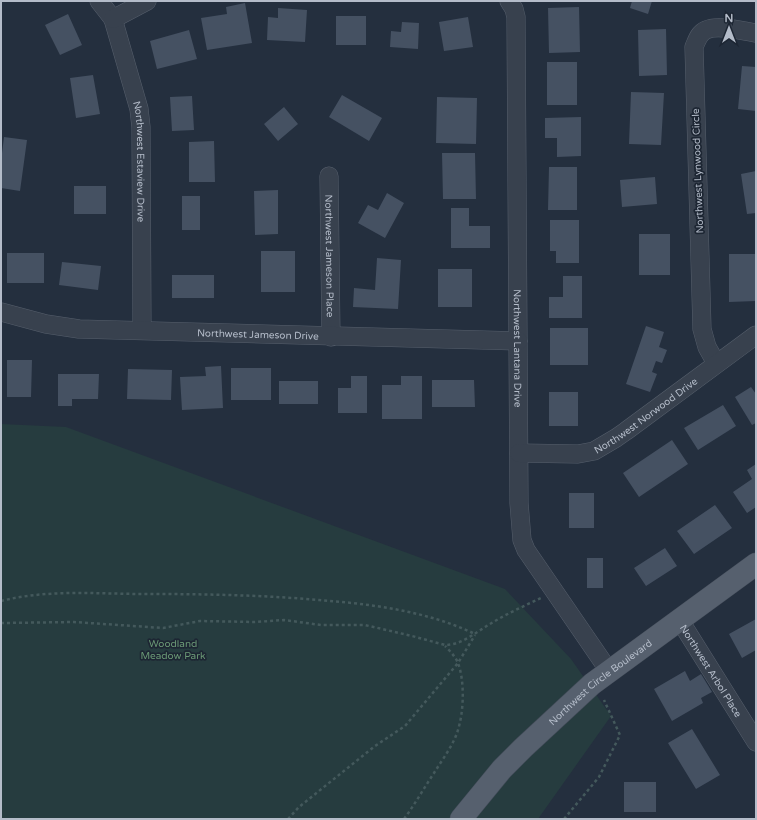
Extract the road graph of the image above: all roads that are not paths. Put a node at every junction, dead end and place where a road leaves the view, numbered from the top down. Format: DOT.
graph roads {
  1 [pos="99,1"];
  2 [pos="147,1"];
  3 [pos="509,1"];
  4 [pos="113,19"];
  5 [pos="756,33"];
  6 [pos="329,176"];
  7 [pos="1,312"];
  8 [pos="142,330"];
  9 [pos="756,335"];
  10 [pos="331,337"];
  11 [pos="518,341"];
  12 [pos="716,363"];
  13 [pos="519,453"];
  14 [pos="756,564"];
  15 [pos="679,619"];
  16 [pos="609,671"];
  17 [pos="756,742"];
  18 [pos="462,819"];
  1 -- 4 [label="street, Northwest Estaview Drive"];
  2 -- 4 [label="street"];
  3 -- 11 [label="street, Northwest Lantana Drive"];
  4 -- 8 [label="street, Northwest Estaview Drive"];
  5 -- 12 [label="street, Northwest Lynwood Circle"];
  6 -- 10 [label="street, Northwest Jameson Place"];
  7 -- 8 [label="street, Northwest Jameson Drive"];
  8 -- 10 [label="street, Northwest Jameson Drive"];
  9 -- 12 [label="street, Northwest Norwood Drive"];
  10 -- 11 [label="street, Northwest Jameson Drive"];
  11 -- 13 [label="street, Northwest Lantana Drive"];
  12 -- 13 [label="street, Northwest Norwood Drive"];
  13 -- 16 [label="street, Northwest Lantana Drive"];
  14 -- 15 [label="main road, Northwest Circle Boulevard"];
  15 -- 16 [label="main road, Northwest Circle Boulevard"];
  15 -- 17 [label="street, Northwest Arbol Place"];
  16 -- 18 [label="main road, Northwest Circle Boulevard"];
}
